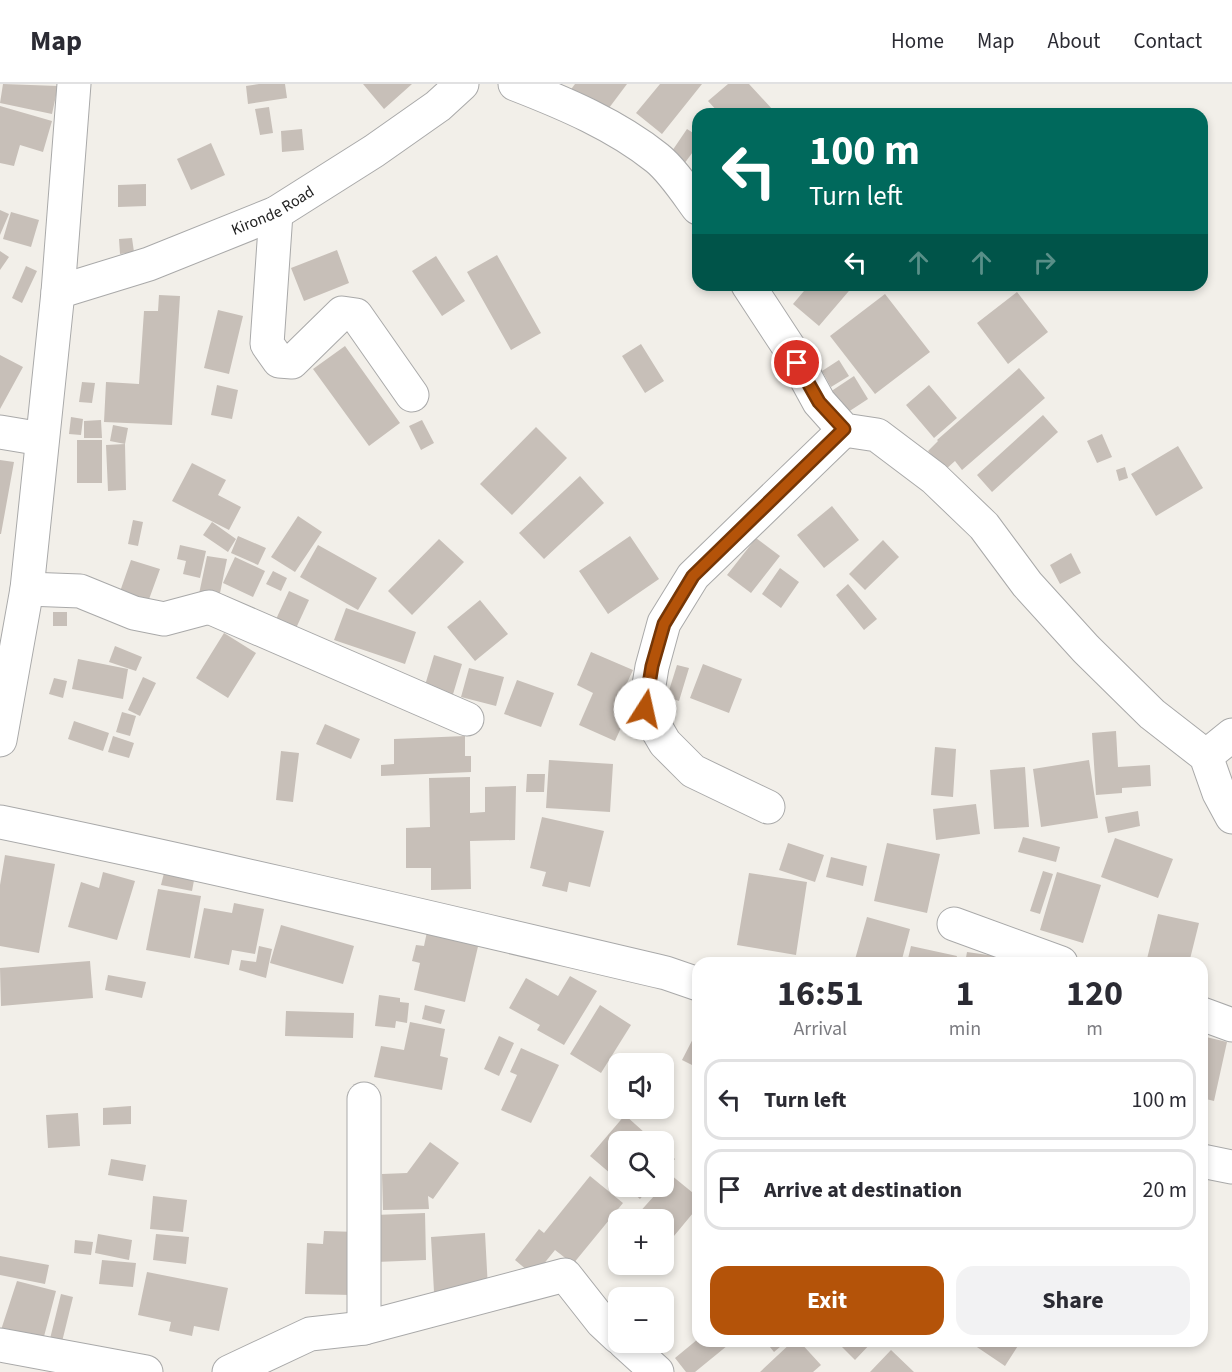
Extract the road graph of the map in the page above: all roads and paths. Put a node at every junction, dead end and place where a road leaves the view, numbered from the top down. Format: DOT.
graph roads {
  1 [pos="74,84"];
  2 [pos="462,84"];
  3 [pos="515,84"];
  4 [pos="692,200"];
  5 [pos="276,213"];
  6 [pos="752,291"];
  7 [pos="58,292"];
  8 [pos="412,395"];
  9 [pos="844,429"];
  10 [pos="0,432"];
  11 [pos="42,439"];
  12 [pos="17,602"];
  13 [pos="467,719"];
  14 [pos="1232,735"];
  15 [pos="0,740"];
  16 [pos="1206,756"];
  17 [pos="768,807"];
  18 [pos="1232,817"];
  19 [pos="0,822"];
  20 [pos="954,924"];
  21 [pos="1045,957"];
  22 [pos="692,982"];
  23 [pos="1208,1016"];
  24 [pos="1232,1025"];
  25 [pos="364,1099"];
  26 [pos="1208,1162"];
  27 [pos="1232,1167"];
  28 [pos="608,1328"];
  29 [pos="364,1329"];
  30 [pos="0,1345"];
  31 [pos="636,1353"];
  32 [pos="146,1372"];
  33 [pos="229,1372"];
  34 [pos="657,1372"];
  1 -- 7 [label="street"];
  2 -- 5 [label="street, Kironde Road"];
  3 -- 4 [label="street"];
  5 -- 7 [label="street, Kironde Road"];
  5 -- 8 [label="street"];
  6 -- 9 [label="street"];
  7 -- 11 [label="street"];
  9 -- 16 [label="street"];
  9 -- 17 [label="street"];
  10 -- 11 [label="street"];
  11 -- 12 [label="street"];
  12 -- 13 [label="street"];
  12 -- 15 [label="street"];
  14 -- 16 [label="street"];
  16 -- 18 [label="street"];
  19 -- 22 [label="street"];
  20 -- 21 [label="street"];
  23 -- 24 [label="street"];
  25 -- 29 [label="street"];
  26 -- 27 [label="street"];
  28 -- 29 [label="street"];
  29 -- 33 [label="street"];
  30 -- 32 [label="street"];
  31 -- 34 [label="street"];
}
